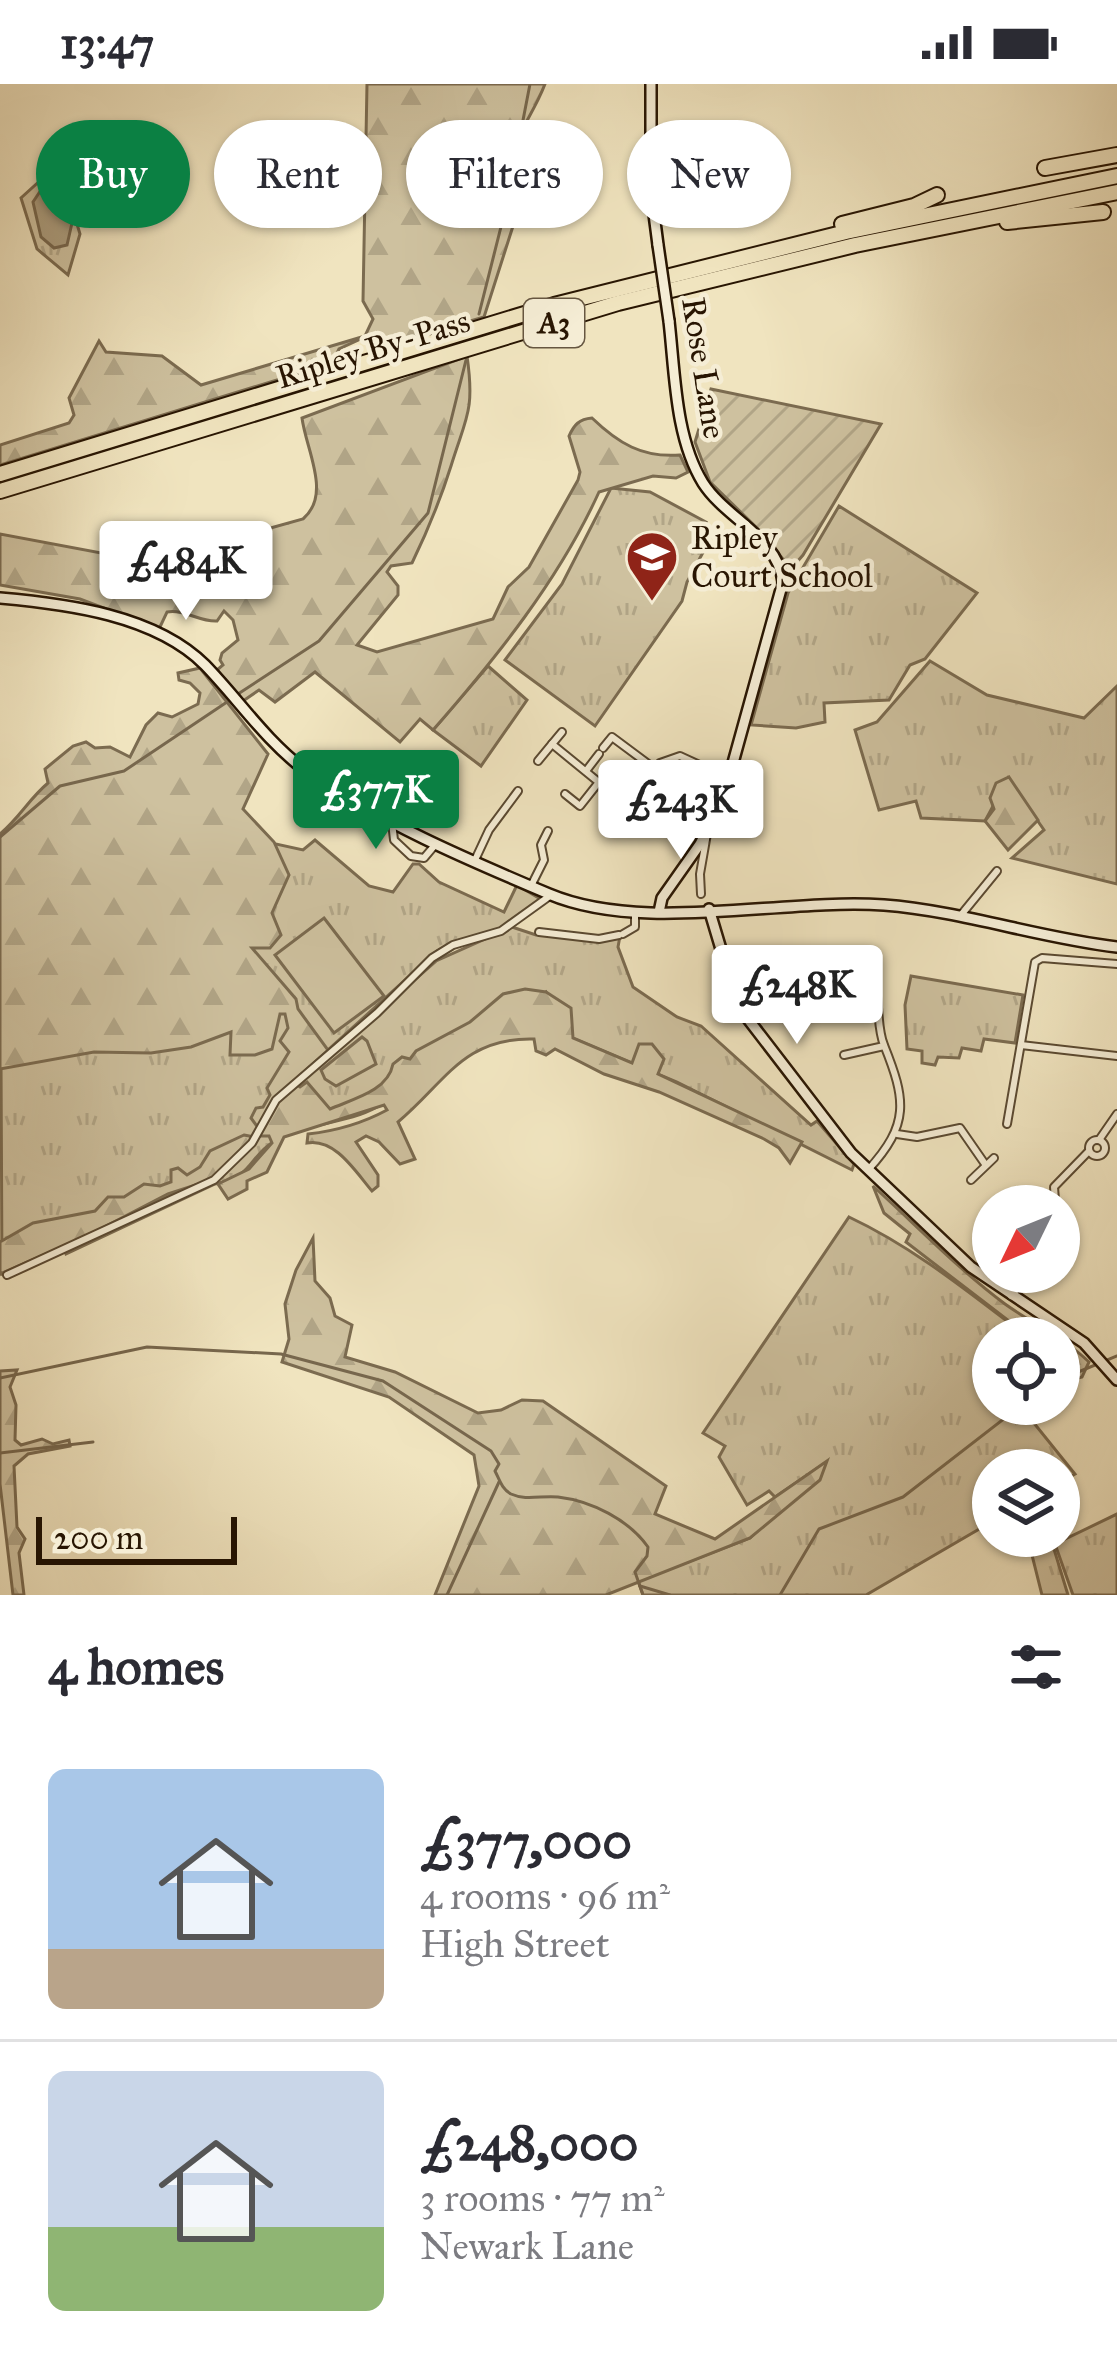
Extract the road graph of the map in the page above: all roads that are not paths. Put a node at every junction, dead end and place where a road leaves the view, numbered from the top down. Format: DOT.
graph roads {
  1 [pos="651,84"];
  2 [pos="1117,155"];
  3 [pos="1046,168"];
  4 [pos="1117,176"];
  5 [pos="1117,192"];
  6 [pos="937,195"];
  7 [pos="1103,212"];
  8 [pos="854,245"];
  9 [pos="740,256"];
  10 [pos="0,474"];
  11 [pos="0,490"];
  12 [pos="0,598"];
  13 [pos="562,732"];
  14 [pos="552,744"];
  15 [pos="538,761"];
  16 [pos="406,764"];
  17 [pos="655,769"];
  18 [pos="586,771"];
  19 [pos="730,779"];
  20 [pos="599,782"];
  21 [pos="518,791"];
  22 [pos="565,794"];
  23 [pos="369,811"];
  24 [pos="392,822"];
  25 [pos="548,831"];
  26 [pos="708,831"];
  27 [pos="436,842"];
  28 [pos="476,860"];
  29 [pos="686,865"];
  30 [pos="997,871"];
  31 [pos="700,874"];
  32 [pos="531,886"];
  33 [pos="701,894"];
  34 [pos="551,895"];
  35 [pos="709,909"];
  36 [pos="635,912"];
  37 [pos="659,912"];
  38 [pos="959,918"];
  39 [pos="539,932"];
  40 [pos="1117,947"];
  41 [pos="1117,964"];
  42 [pos="839,983"];
  43 [pos="1021,1045"];
  44 [pos="884,1046"];
  45 [pos="844,1054"];
  46 [pos="1117,1055"];
  47 [pos="1117,1114"];
  48 [pos="1007,1124"];
  49 [pos="897,1134"];
  50 [pos="1100,1140"];
  51 [pos="1089,1150"];
  52 [pos="994,1158"];
  53 [pos="986,1164"];
  54 [pos="868,1170"];
  55 [pos="971,1180"];
  56 [pos="1056,1185"];
  57 [pos="7,1275"];
  58 [pos="1014,1293"];
  59 [pos="1011,1297"];
  60 [pos="1117,1380"];
  1 -- 19 [label="main road, Rose Lane, bridge"];
  2 -- 3 [label="highway"];
  4 -- 9 [label="highway, Ripley By-Pass / A3"];
  5 -- 8 [label="highway, Ripley By-Pass / A3"];
  6 -- 9 [label="highway"];
  7 -- 8 [label="highway"];
  8 -- 11 [label="highway, Ripley By-Pass / A3"];
  9 -- 10 [label="highway, Ripley By-Pass / A3"];
  12 -- 23 [label="main road"];
  13 -- 14 [label="street"];
  14 -- 15 [label="street"];
  14 -- 18 [label="street"];
  16 -- 23 [label="street"];
  17 -- 18 [label="street"];
  17 -- 19 [label="street"];
  17 -- 20 [label="street"];
  18 -- 20 [label="street"];
  19 -- 26 [label="main road, Rose Lane"];
  20 -- 22 [label="street"];
  21 -- 28 [label="street"];
  23 -- 24 [label="main road"];
  24 -- 27 [label="main road"];
  24 -- 27 [label="street"];
  25 -- 32 [label="street"];
  26 -- 29 [label="main road, Rose Lane"];
  26 -- 31 [label="street, Rose Lane"];
  27 -- 28 [label="main road"];
  28 -- 32 [label="main road"];
  29 -- 31 [label="street"];
  29 -- 37 [label="main road, Rose Lane"];
  30 -- 38 [label="street"];
  31 -- 33 [label="street, Rose Lane"];
  32 -- 34 [label="main road"];
  34 -- 36 [label="main road"];
  34 -- 57 [label="street"];
  35 -- 37 [label="main road"];
  35 -- 38 [label="main road"];
  35 -- 54 [label="main road"];
  36 -- 37 [label="main road"];
  36 -- 39 [label="street"];
  38 -- 40 [label="main road"];
  41 -- 43 [label="street"];
  42 -- 44 [label="street"];
  43 -- 46 [label="street"];
  43 -- 48 [label="street"];
  44 -- 45 [label="street"];
  44 -- 49 [label="street"];
  47 -- 50 [label="street"];
  49 -- 53 [label="street"];
  49 -- 54 [label="street"];
  50 -- 51 [label="street"];
  50 -- 51 [label="street"];
  51 -- 56 [label="street"];
  52 -- 53 [label="street"];
  53 -- 55 [label="street"];
  54 -- 59 [label="main road"];
  58 -- 59 [label="street"];
  59 -- 60 [label="main road"];
}
